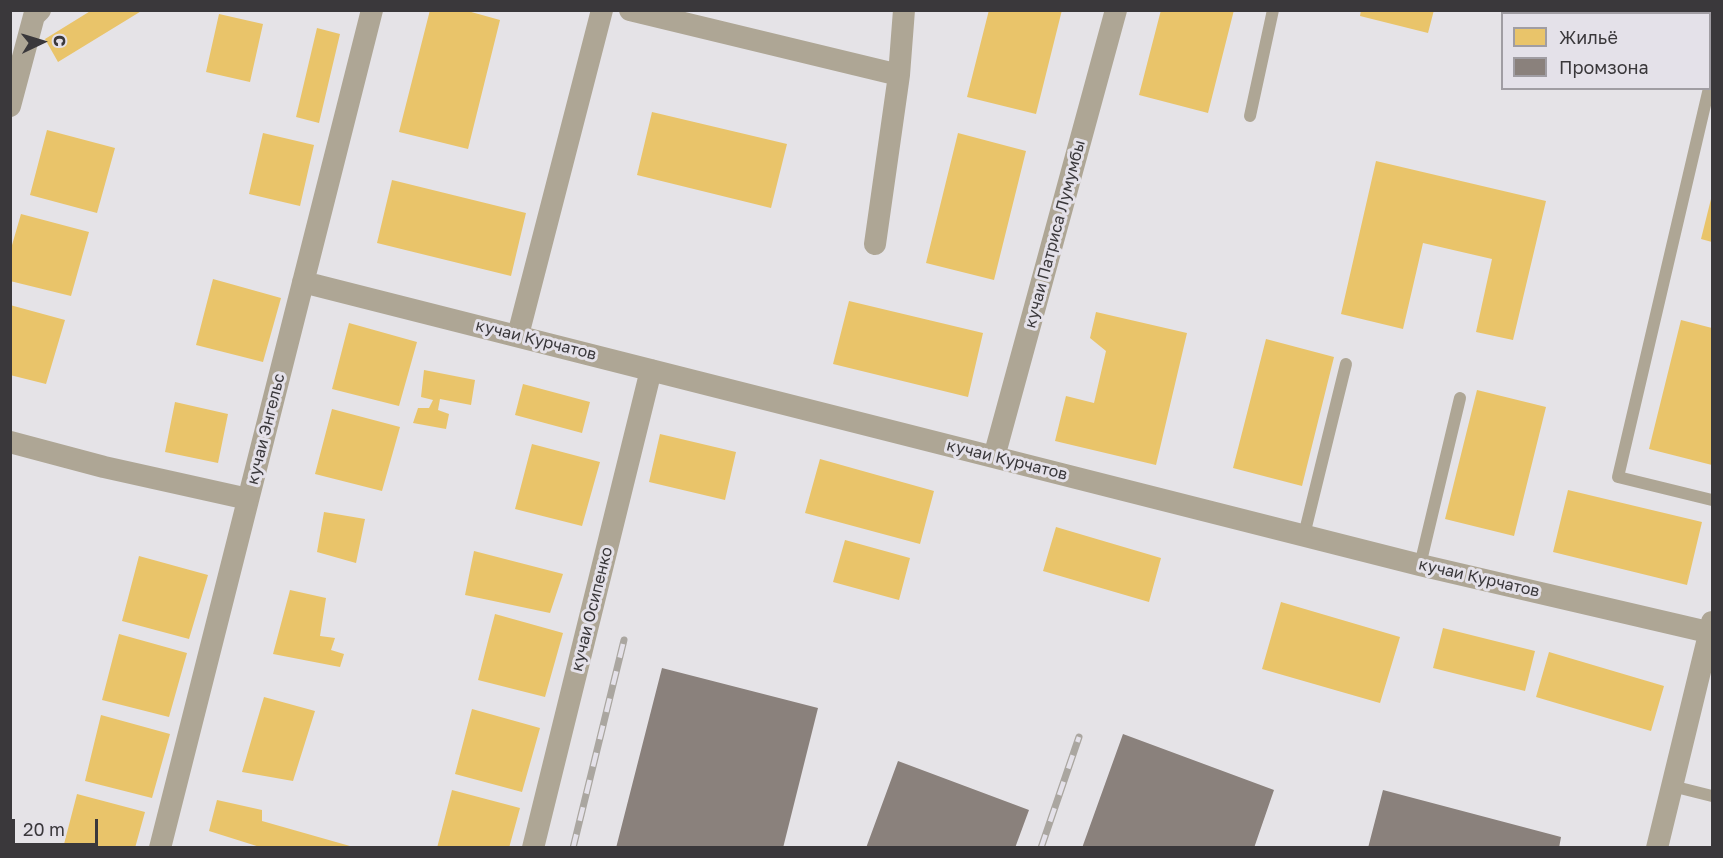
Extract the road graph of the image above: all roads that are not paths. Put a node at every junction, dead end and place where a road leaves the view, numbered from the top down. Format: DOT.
graph roads {
  1 [pos="40,10"];
  2 [pos="372,10"];
  3 [pos="602,10"];
  4 [pos="630,10"];
  5 [pos="904,10"];
  6 [pos="1116,10"];
  7 [pos="1273,10"];
  8 [pos="899,75"];
  9 [pos="1708,90"];
  10 [pos="10,106"];
  11 [pos="1250,116"];
  12 [pos="875,244"];
  13 [pos="303,282"];
  14 [pos="518,335"];
  15 [pos="1346,364"];
  16 [pos="651,370"];
  17 [pos="1460,398"];
  18 [pos="10,442"];
  19 [pos="994,457"];
  20 [pos="249,499"];
  21 [pos="1713,500"];
  22 [pos="1304,535"];
  23 [pos="1420,565"];
  24 [pos="1712,629"];
  25 [pos="1672,786"];
  26 [pos="1713,796"];
  27 [pos="160,848"];
  28 [pos="533,848"];
  29 [pos="1657,848"];
  1 -- 10 [label="street"];
  2 -- 13 [label="street, кучаи Энгельс"];
  3 -- 14 [label="street"];
  4 -- 8 [label="street"];
  5 -- 8 [label="street"];
  6 -- 19 [label="street, кучаи Патриса Лумумбы"];
  7 -- 11 [label="lane"];
  8 -- 12 [label="street"];
  9 -- 21 [label="lane"];
  13 -- 14 [label="street, кучаи Курчатов"];
  13 -- 20 [label="street, кучаи Энгельс"];
  14 -- 16 [label="street, кучаи Курчатов"];
  15 -- 22 [label="lane"];
  16 -- 19 [label="street, кучаи Курчатов"];
  16 -- 28 [label="street, кучаи Осипенко"];
  17 -- 23 [label="lane"];
  18 -- 20 [label="street"];
  19 -- 22 [label="street, кучаи Курчатов"];
  20 -- 27 [label="street, кучаи Энгельс"];
  22 -- 23 [label="street, кучаи Курчатов"];
  23 -- 24 [label="street, кучаи Курчатов"];
  24 -- 25 [label="street"];
  25 -- 26 [label="lane"];
  25 -- 29 [label="street"];
}
